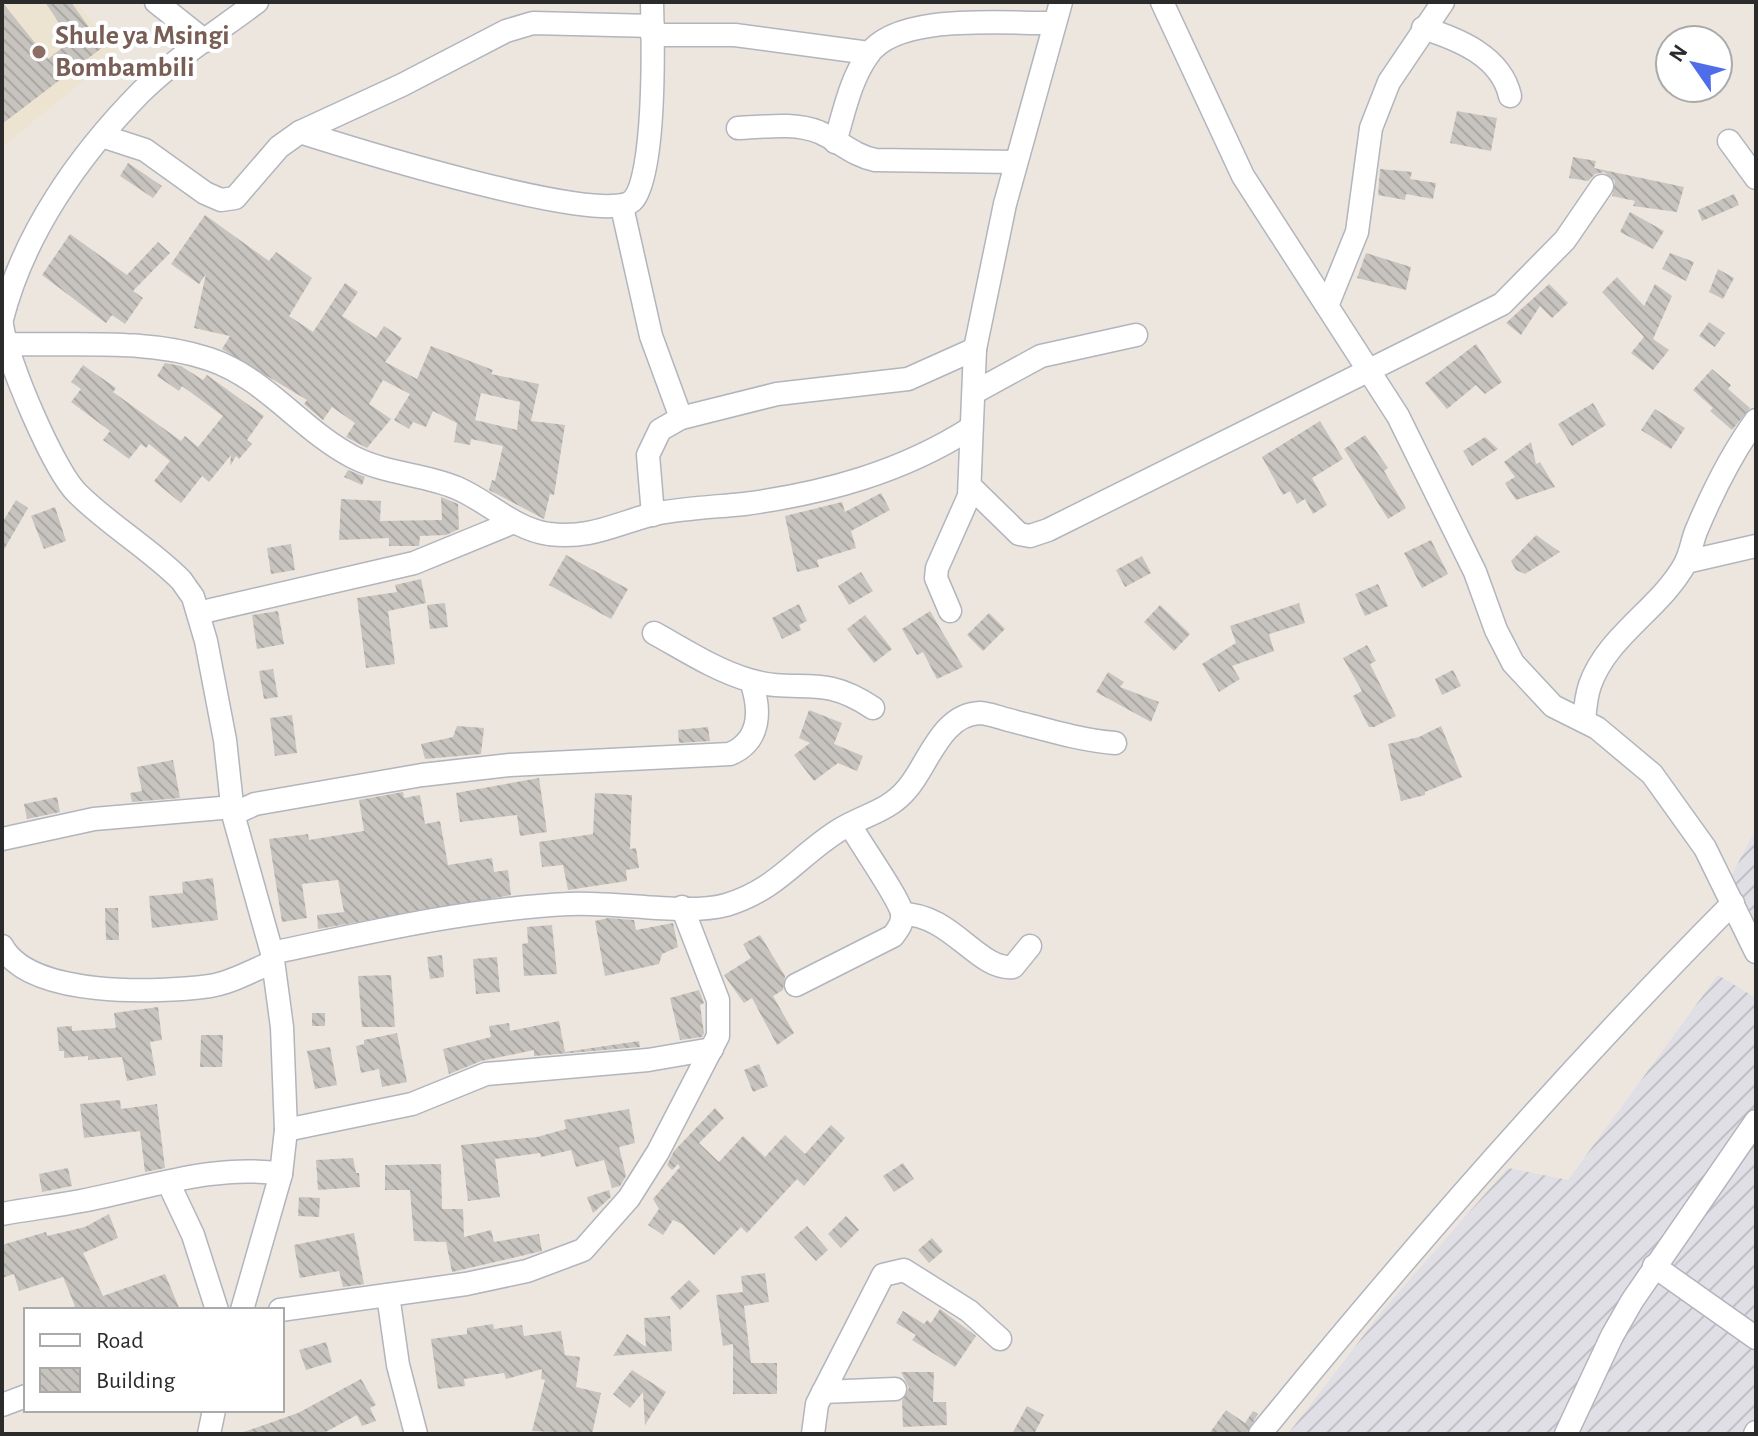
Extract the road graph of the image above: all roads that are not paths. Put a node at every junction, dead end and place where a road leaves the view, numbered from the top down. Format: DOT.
graph roads {
  1 [pos="156,2"];
  2 [pos="257,2"];
  3 [pos="652,2"];
  4 [pos="1162,2"];
  5 [pos="1443,2"];
  6 [pos="1057,12"];
  7 [pos="1423,28"];
  8 [pos="652,30"];
  9 [pos="205,41"];
  10 [pos="869,53"];
  11 [pos="1510,96"];
  12 [pos="738,128"];
  13 [pos="300,132"];
  14 [pos="102,136"];
  15 [pos="1729,141"];
  16 [pos="835,142"];
  17 [pos="1015,162"];
  18 [pos="1756,178"];
  19 [pos="1602,186"];
  20 [pos="622,207"];
  21 [pos="1327,306"];
  22 [pos="2,319"];
  23 [pos="3,335"];
  24 [pos="1136,335"];
  25 [pos="975,349"];
  26 [pos="1367,371"];
  27 [pos="975,392"];
  28 [pos="681,418"];
  29 [pos="1756,420"];
  30 [pos="971,428"];
  31 [pos="970,486"];
  32 [pos="653,515"];
  33 [pos="514,522"];
  34 [pos="1756,546"];
  35 [pos="1686,562"];
  36 [pos="950,611"];
  37 [pos="198,613"];
  38 [pos="654,633"];
  39 [pos="751,681"];
  40 [pos="873,708"];
  41 [pos="1584,721"];
  42 [pos="1115,743"];
  43 [pos="233,811"];
  44 [pos="850,825"];
  45 [pos="2,839"];
  46 [pos="1733,903"];
  47 [pos="682,907"];
  48 [pos="902,914"];
  49 [pos="2,946"];
  50 [pos="1030,946"];
  51 [pos="1756,952"];
  52 [pos="272,958"];
  53 [pos="796,985"];
  54 [pos="712,1049"];
  55 [pos="1756,1121"];
  56 [pos="286,1130"];
  57 [pos="281,1174"];
  58 [pos="168,1182"];
  59 [pos="2,1214"];
  60 [pos="1654,1266"];
  61 [pos="388,1295"];
  62 [pos="216,1308"];
  63 [pos="243,1308"];
  64 [pos="284,1309"];
  65 [pos="1756,1338"];
  66 [pos="1000,1339"];
  67 [pos="895,1389"];
  68 [pos="823,1392"];
  69 [pos="24,1397"];
  70 [pos="2,1405"];
  71 [pos="214,1412"];
  72 [pos="209,1434"];
  73 [pos="416,1434"];
  74 [pos="813,1434"];
  75 [pos="1260,1434"];
  76 [pos="1566,1434"];
  1 -- 9 [label="street"];
  2 -- 9 [label="street"];
  3 -- 8 [label="street"];
  4 -- 21 [label="street"];
  5 -- 7 [label="street"];
  6 -- 10 [label="street"];
  6 -- 17 [label="street"];
  7 -- 11 [label="street"];
  7 -- 21 [label="street"];
  8 -- 10 [label="street"];
  8 -- 13 [label="street"];
  8 -- 20 [label="street"];
  9 -- 14 [label="street"];
  10 -- 16 [label="street"];
  12 -- 16 [label="street"];
  13 -- 14 [label="street"];
  13 -- 20 [label="street"];
  14 -- 22 [label="street"];
  15 -- 18 [label="street"];
  16 -- 17 [label="street"];
  17 -- 25 [label="street"];
  19 -- 26 [label="street"];
  20 -- 28 [label="street"];
  21 -- 26 [label="street"];
  23 -- 33 [label="street"];
  23 -- 37 [label="street"];
  24 -- 27 [label="street"];
  25 -- 27 [label="street"];
  25 -- 28 [label="street"];
  26 -- 31 [label="street"];
  26 -- 41 [label="street"];
  27 -- 30 [label="street"];
  28 -- 32 [label="street"];
  29 -- 35 [label="street"];
  30 -- 31 [label="street"];
  30 -- 32 [label="street"];
  31 -- 36 [label="street"];
  32 -- 33 [label="street"];
  33 -- 37 [label="street"];
  34 -- 35 [label="street"];
  35 -- 41 [label="street"];
  37 -- 43 [label="street"];
  38 -- 39 [label="street"];
  39 -- 40 [label="street"];
  39 -- 43 [label="street"];
  41 -- 46 [label="street"];
  42 -- 44 [label="street"];
  43 -- 45 [label="street"];
  43 -- 52 [label="street"];
  44 -- 47 [label="street"];
  44 -- 48 [label="street"];
  46 -- 51 [label="street"];
  46 -- 75 [label="street"];
  47 -- 52 [label="street"];
  47 -- 54 [label="street"];
  48 -- 50 [label="street"];
  48 -- 53 [label="street"];
  49 -- 52 [label="street"];
  52 -- 56 [label="street"];
  54 -- 56 [label="street"];
  54 -- 61 [label="street"];
  55 -- 60 [label="street"];
  56 -- 57 [label="street"];
  57 -- 58 [label="street"];
  57 -- 63 [label="street"];
  58 -- 59 [label="street"];
  58 -- 62 [label="street"];
  60 -- 65 [label="street"];
  60 -- 76 [label="street"];
  61 -- 64 [label="street"];
  61 -- 73 [label="street"];
  66 -- 68 [label="street"];
  67 -- 68 [label="street"];
  68 -- 74 [label="street"];
  69 -- 70 [label="street"];
  71 -- 72 [label="street"];
}
